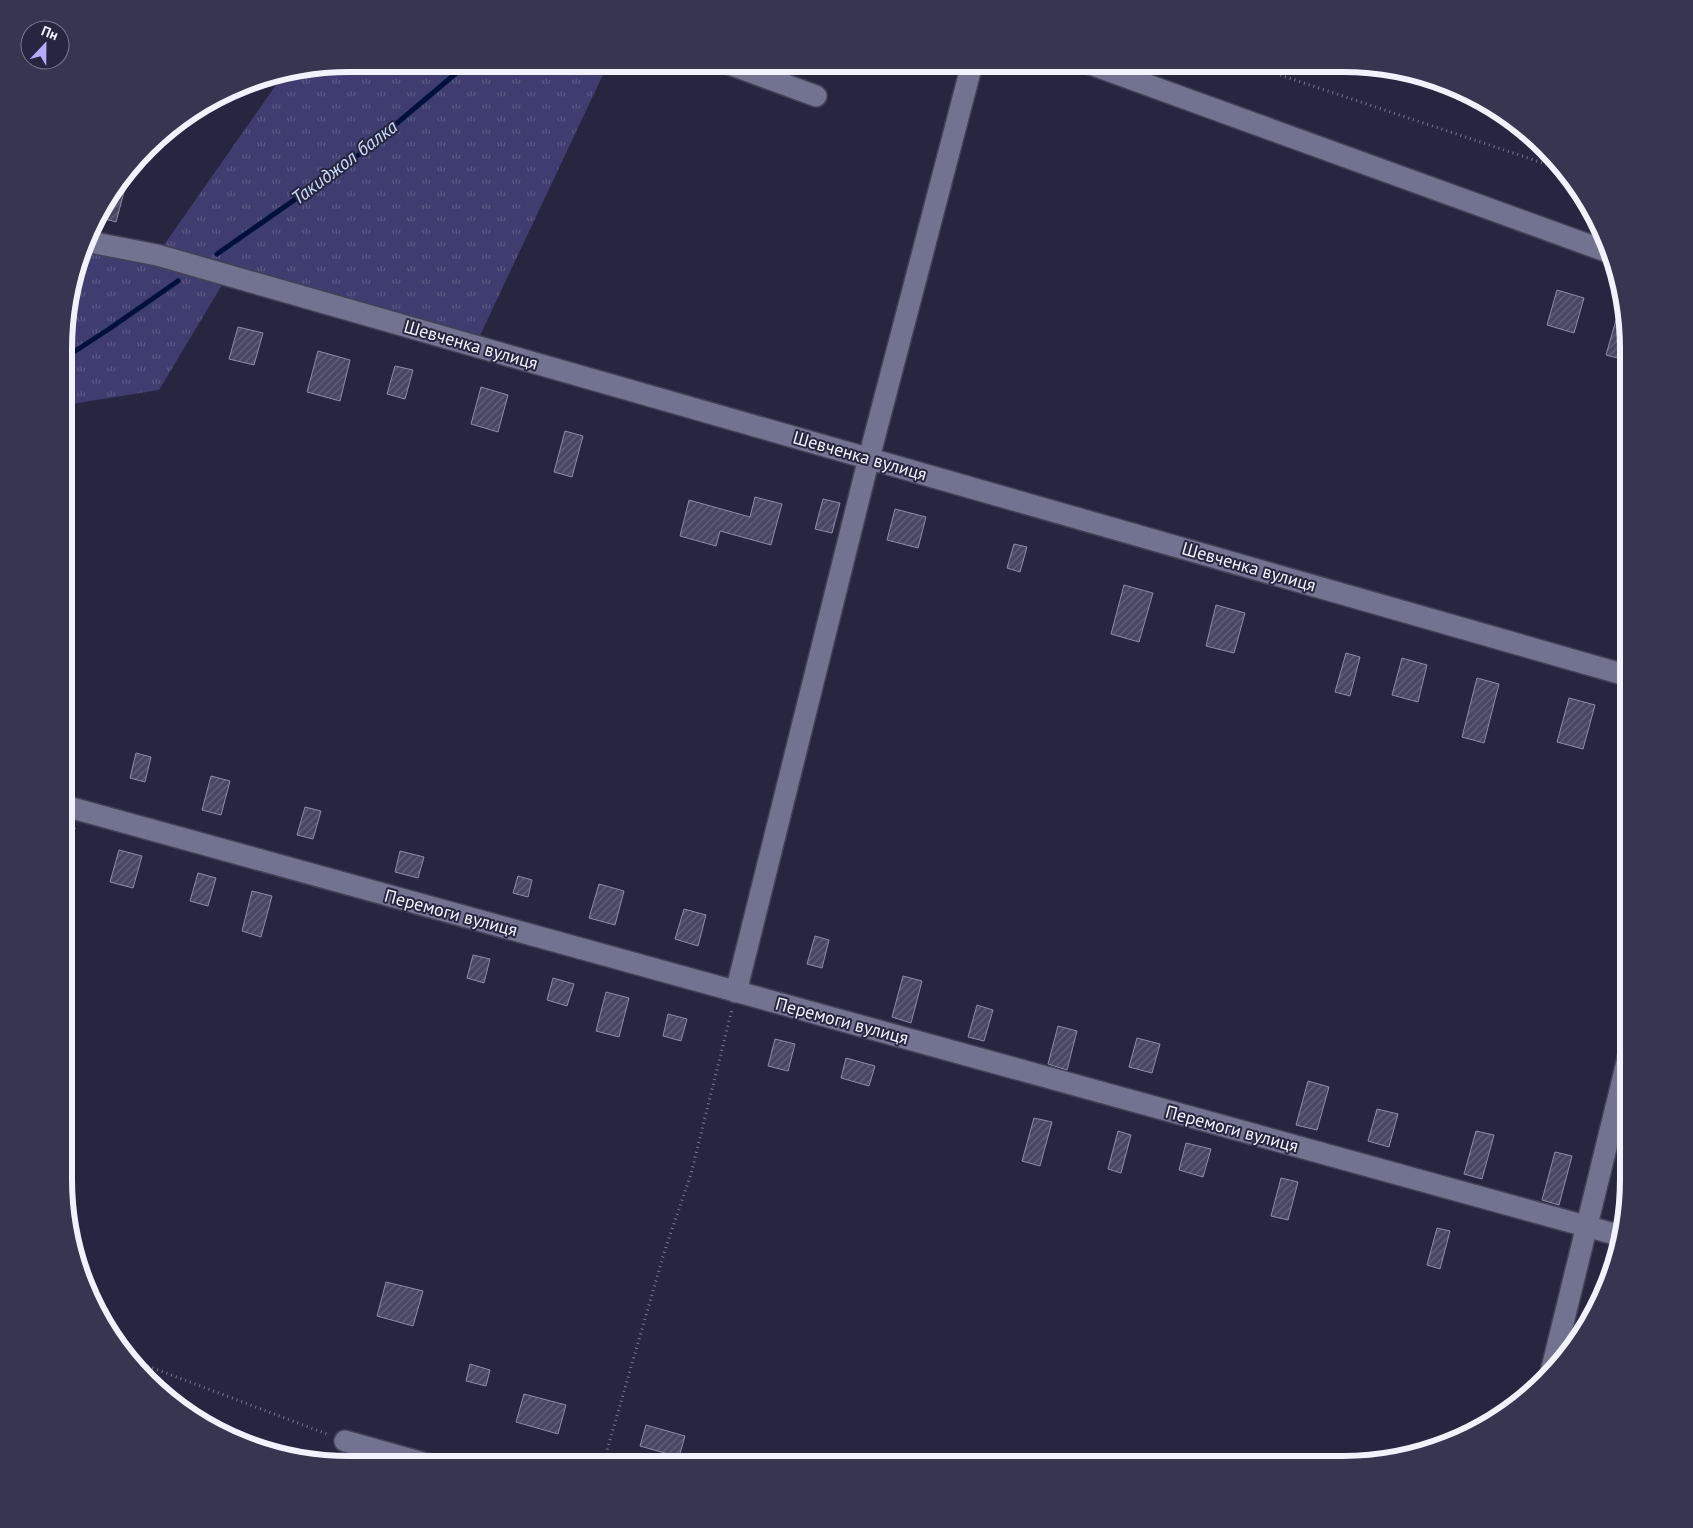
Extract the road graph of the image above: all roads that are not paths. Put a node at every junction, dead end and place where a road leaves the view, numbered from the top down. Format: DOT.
graph roads {
  1 [pos="751,72"];
  2 [pos="970,72"];
  3 [pos="1112,72"];
  4 [pos="816,96"];
  5 [pos="94,243"];
  6 [pos="1602,250"];
  7 [pos="868,458"];
  8 [pos="1620,673"];
  9 [pos="73,808"];
  10 [pos="736,992"];
  11 [pos="1620,1091"];
  12 [pos="1587,1227"];
  13 [pos="1615,1234"];
  14 [pos="1555,1358"];
  15 [pos="345,1441"];
  16 [pos="398,1456"];
  1 -- 4 [label="street"];
  2 -- 7 [label="street"];
  3 -- 6 [label="street"];
  5 -- 7 [label="street, Шевченка вулиця"];
  7 -- 8 [label="street, Шевченка вулиця"];
  7 -- 10 [label="street"];
  9 -- 10 [label="street, Перемоги вулиця"];
  10 -- 12 [label="street, Перемоги вулиця"];
  11 -- 12 [label="street"];
  12 -- 13 [label="street, Перемоги вулиця"];
  12 -- 14 [label="street"];
  15 -- 16 [label="street"];
}
